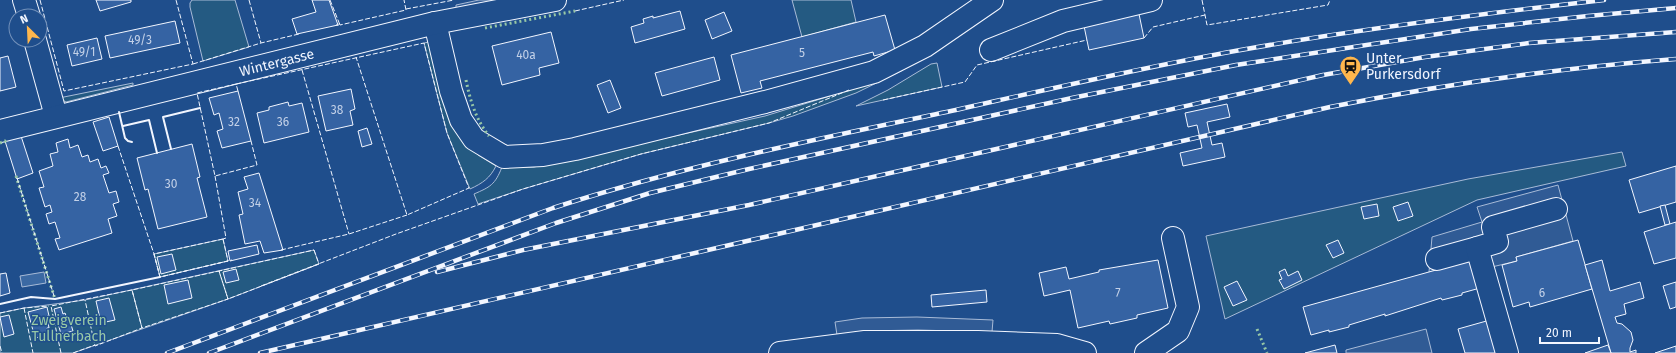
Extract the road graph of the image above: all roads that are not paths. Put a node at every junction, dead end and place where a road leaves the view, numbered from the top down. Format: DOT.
graph roads {
  1 [pos="555,0"];
  2 [pos="992,0"];
  3 [pos="1151,0"];
  4 [pos="436,23"];
  5 [pos="37,48"];
  6 [pos="991,50"];
  7 [pos="56,116"];
  8 [pos="0,131"];
  9 [pos="1556,209"];
  10 [pos="1173,238"];
  11 [pos="1477,248"];
  12 [pos="1437,259"];
  13 [pos="780,353"];
  14 [pos="1085,353"];
  15 [pos="1146,353"];
  16 [pos="1507,353"];
  1 -- 4 [label="street, Wintergasse"];
  2 -- 4 [label="street"];
  3 -- 6 [label="street"];
  4 -- 7 [label="street, Wintergasse"];
  5 -- 7 [label="street"];
  7 -- 8 [label="street, Wintergasse"];
  9 -- 11 [label="street"];
  10 -- 15 [label="street"];
  11 -- 12 [label="street"];
  11 -- 16 [label="street"];
  13 -- 14 [label="street"];
}
